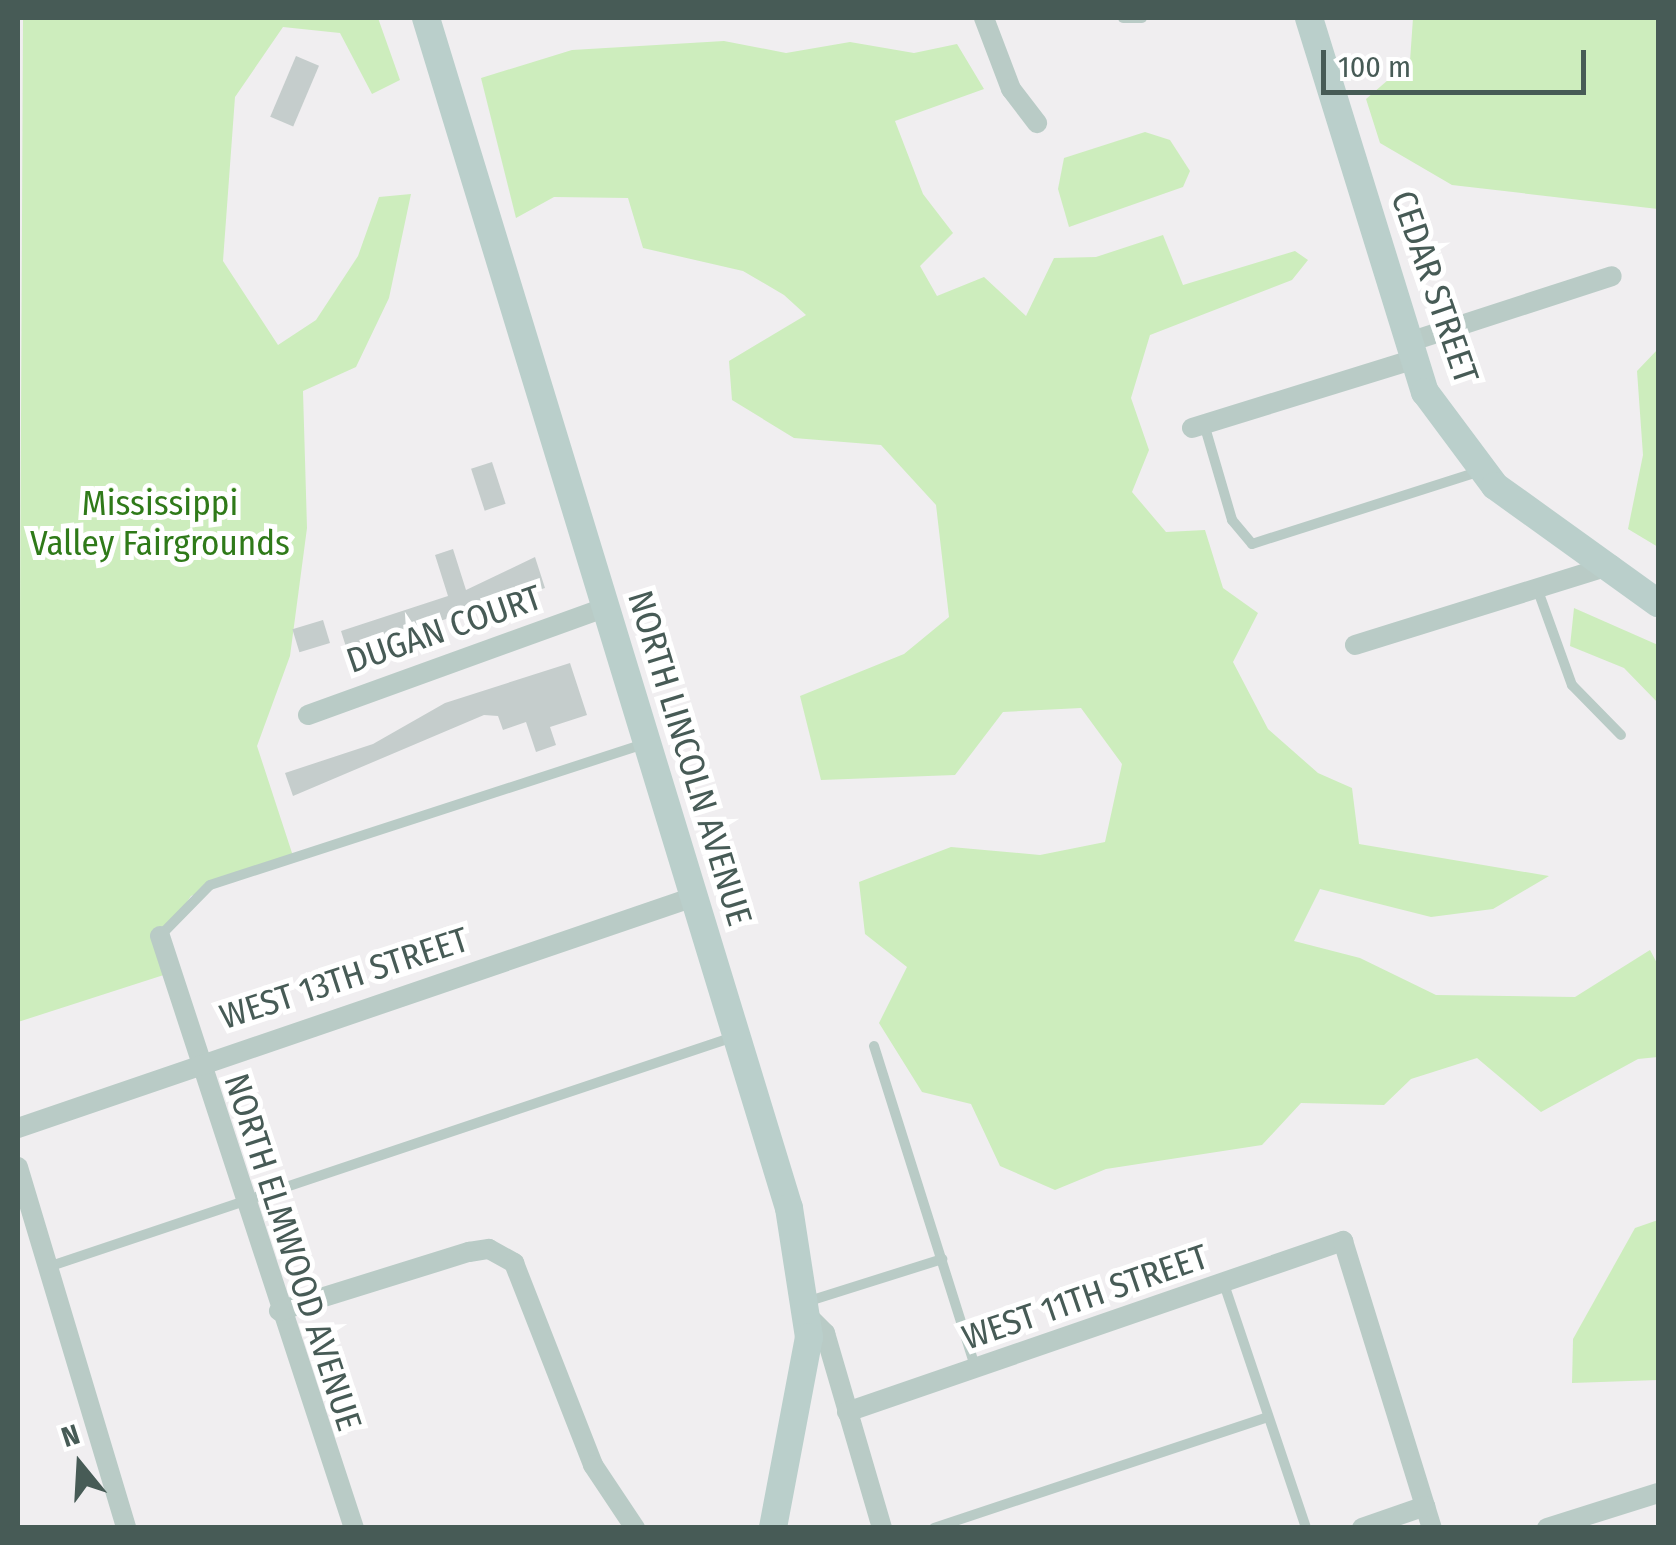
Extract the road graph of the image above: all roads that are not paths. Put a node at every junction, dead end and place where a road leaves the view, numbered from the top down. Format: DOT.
graph roads {
  1 [pos="426,18"];
  2 [pos="984,18"];
  3 [pos="1123,18"];
  4 [pos="1142,18"];
  5 [pos="1309,18"];
  6 [pos="1038,123"];
  7 [pos="1612,276"];
  8 [pos="1412,350"];
  9 [pos="1198,426"];
  10 [pos="1482,471"];
  11 [pos="1612,565"];
  12 [pos="1537,588"];
  13 [pos="1658,603"];
  14 [pos="604,608"];
  15 [pos="1354,644"];
  16 [pos="308,715"];
  17 [pos="1621,734"];
  18 [pos="646,744"];
  19 [pos="694,897"];
  20 [pos="160,936"];
  21 [pos="737,1035"];
  22 [pos="874,1046"];
  23 [pos="197,1060"];
  24 [pos="18,1128"];
  25 [pos="18,1167"];
  26 [pos="245,1203"];
  27 [pos="942,1259"];
  28 [pos="48,1267"];
  29 [pos="1224,1284"];
  30 [pos="808,1309"];
  31 [pos="279,1311"];
  32 [pos="976,1369"];
  33 [pos="847,1412"];
  34 [pos="1268,1417"];
  35 [pos="1658,1493"];
  36 [pos="1622,1504"];
  37 [pos="1425,1506"];
  38 [pos="126,1528"];
  39 [pos="354,1528"];
  40 [pos="635,1528"];
  41 [pos="773,1528"];
  42 [pos="882,1528"];
  43 [pos="934,1528"];
  44 [pos="1306,1528"];
  45 [pos="1362,1528"];
  46 [pos="1432,1528"];
  47 [pos="1547,1528"];
  48 [pos="1630,1528"];
  1 -- 14 [label="street, NORTH LINCOLN AVENUE"];
  2 -- 6 [label="street"];
  3 -- 4 [label="lane"];
  5 -- 8 [label="street, CEDAR STREET"];
  7 -- 8 [label="street"];
  8 -- 9 [label="street"];
  8 -- 10 [label="street, CEDAR STREET"];
  9 -- 10 [label="lane"];
  10 -- 11 [label="street, CEDAR STREET"];
  11 -- 12 [label="street"];
  11 -- 13 [label="street, CEDAR STREET"];
  12 -- 15 [label="street"];
  12 -- 17 [label="lane"];
  14 -- 16 [label="street, DUGAN COURT"];
  14 -- 18 [label="street, NORTH LINCOLN AVENUE"];
  18 -- 19 [label="street, NORTH LINCOLN AVENUE"];
  18 -- 20 [label="lane"];
  19 -- 21 [label="street, NORTH LINCOLN AVENUE"];
  19 -- 23 [label="street, WEST 13TH STREET"];
  20 -- 23 [label="street, NORTH ELMWOOD AVENUE"];
  21 -- 26 [label="lane"];
  21 -- 30 [label="street, NORTH LINCOLN AVENUE"];
  22 -- 27 [label="lane"];
  23 -- 24 [label="street, WEST 13TH STREET"];
  23 -- 26 [label="street, NORTH ELMWOOD AVENUE"];
  25 -- 28 [label="street"];
  26 -- 28 [label="lane"];
  26 -- 31 [label="street, NORTH ELMWOOD AVENUE"];
  27 -- 30 [label="lane"];
  27 -- 32 [label="lane"];
  28 -- 38 [label="street"];
  29 -- 32 [label="street, WEST 11TH STREET"];
  29 -- 34 [label="lane"];
  29 -- 37 [label="street, WEST 11TH STREET"];
  30 -- 33 [label="street"];
  30 -- 41 [label="street, NORTH LINCOLN AVENUE"];
  31 -- 39 [label="street, NORTH ELMWOOD AVENUE"];
  31 -- 40 [label="street"];
  32 -- 33 [label="street, WEST 11TH STREET"];
  33 -- 42 [label="street"];
  34 -- 43 [label="lane"];
  34 -- 44 [label="lane"];
  35 -- 36 [label="street"];
  36 -- 47 [label="street"];
  36 -- 48 [label="street"];
  37 -- 45 [label="street"];
  37 -- 46 [label="street"];
}
